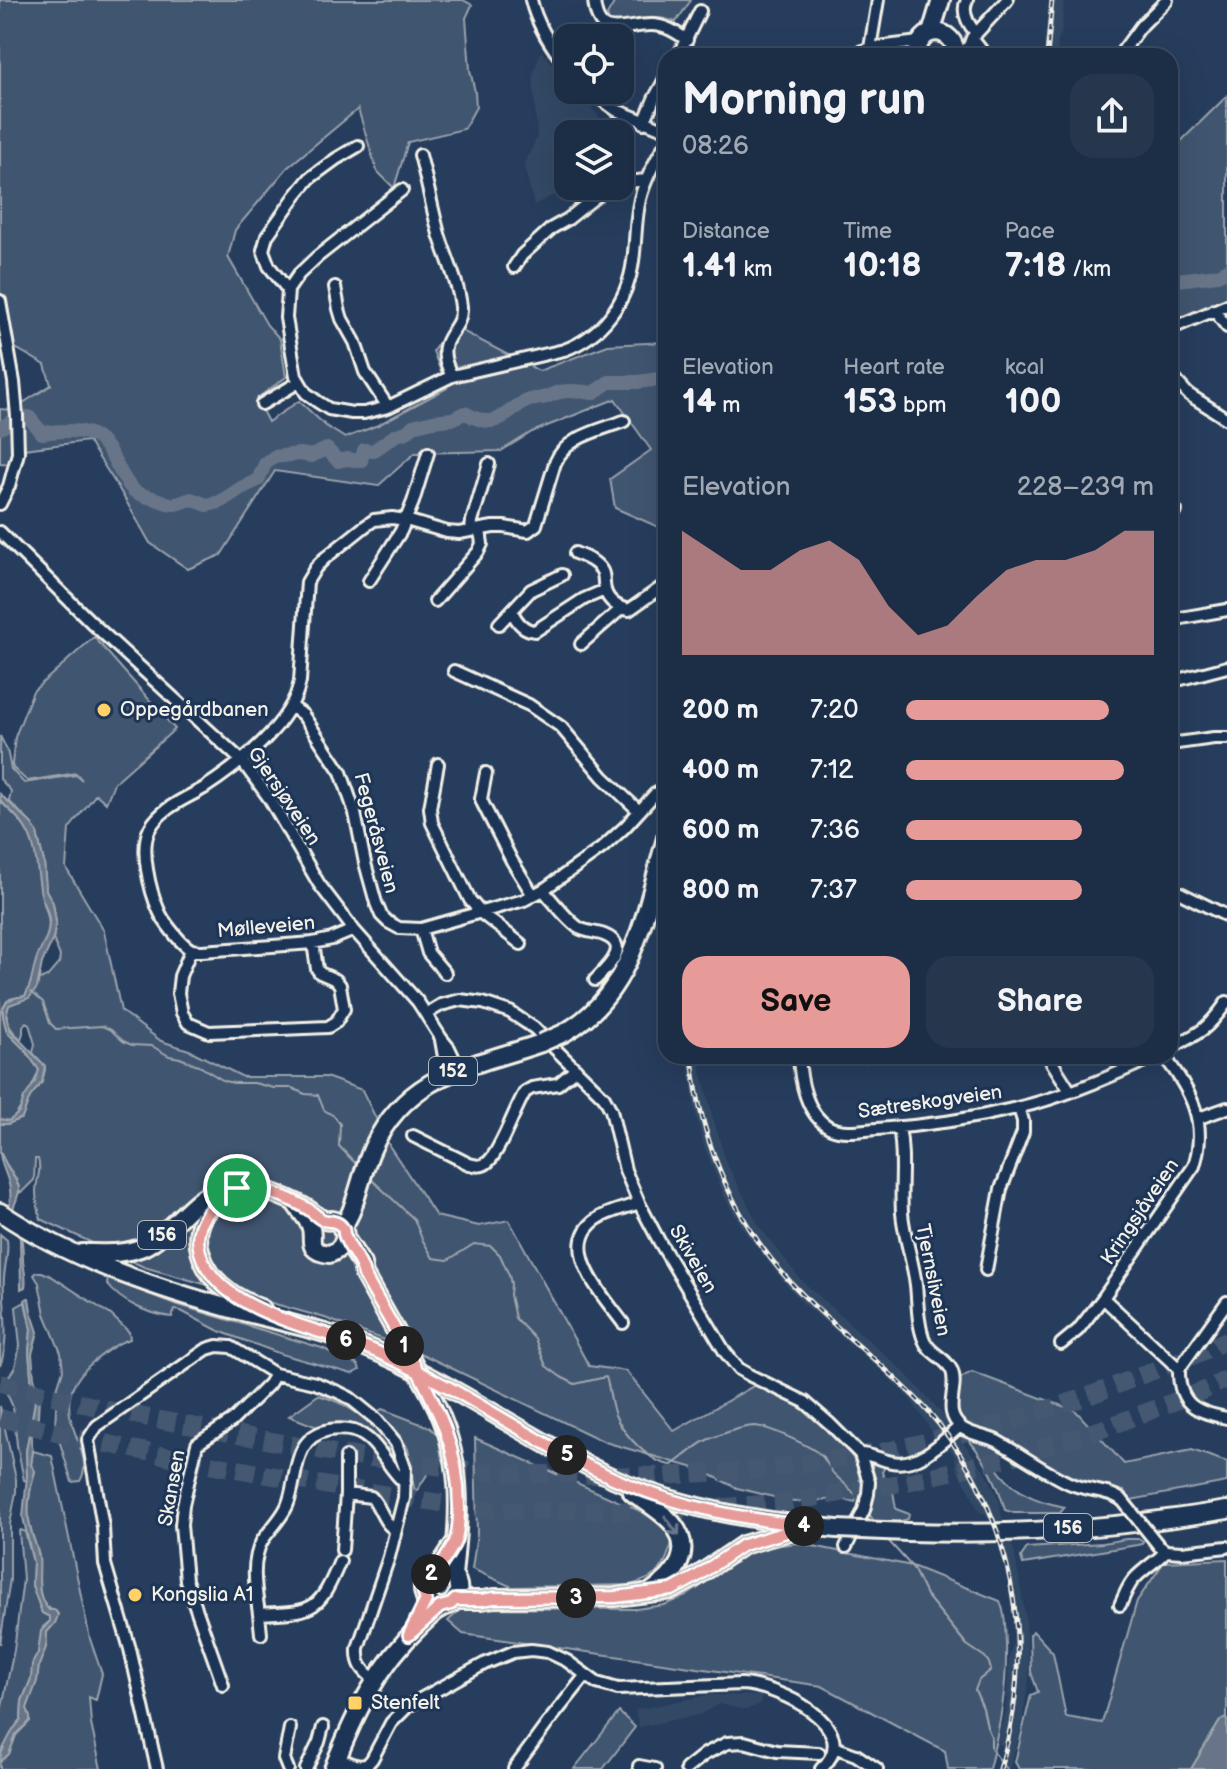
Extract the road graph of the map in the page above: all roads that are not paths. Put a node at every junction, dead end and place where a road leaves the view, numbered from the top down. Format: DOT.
graph roads {
  1 [pos="531,0"];
  2 [pos="594,0"];
  3 [pos="878,0"];
  4 [pos="943,0"];
  5 [pos="967,0"];
  6 [pos="1007,0"];
  7 [pos="1167,0"];
  8 [pos="700,11"];
  9 [pos="974,36"];
  10 [pos="687,40"];
  11 [pos="937,47"];
  12 [pos="682,48"];
  13 [pos="870,48"];
  14 [pos="981,48"];
  15 [pos="1125,48"];
  16 [pos="554,49"];
  17 [pos="658,92"];
  18 [pos="608,104"];
  19 [pos="644,123"];
  20 [pos="658,127"];
  21 [pos="358,146"];
  22 [pos="420,155"];
  23 [pos="658,158"];
  24 [pos="646,180"];
  25 [pos="634,181"];
  26 [pos="402,190"];
  27 [pos="592,200"];
  28 [pos="514,267"];
  29 [pos="335,287"];
  30 [pos="288,290"];
  31 [pos="0,301"];
  32 [pos="1227,305"];
  33 [pos="1214,310"];
  34 [pos="1178,326"];
  35 [pos="1227,327"];
  36 [pos="452,376"];
  37 [pos="299,382"];
  38 [pos="1178,383"];
  39 [pos="262,404"];
  40 [pos="388,407"];
  41 [pos="1227,419"];
  42 [pos="624,421"];
  43 [pos="428,453"];
  44 [pos="489,464"];
  45 [pos="0,504"];
  46 [pos="406,520"];
  47 [pos="476,530"];
  48 [pos="0,532"];
  49 [pos="575,553"];
  50 [pos="562,575"];
  51 [pos="369,581"];
  52 [pos="605,590"];
  53 [pos="658,590"];
  54 [pos="435,601"];
  55 [pos="621,609"];
  56 [pos="1227,610"];
  57 [pos="512,611"];
  58 [pos="1178,619"];
  59 [pos="499,624"];
  60 [pos="581,644"];
  61 [pos="1227,667"];
  62 [pos="454,671"];
  63 [pos="1178,680"];
  64 [pos="291,706"];
  65 [pos="1227,738"];
  66 [pos="1178,743"];
  67 [pos="242,761"];
  68 [pos="438,764"];
  69 [pos="486,773"];
  70 [pos="658,793"];
  71 [pos="639,811"];
  72 [pos="658,867"];
  73 [pos="538,892"];
  74 [pos="1178,892"];
  75 [pos="481,913"];
  76 [pos="1227,916"];
  77 [pos="421,929"];
  78 [pos="354,930"];
  79 [pos="313,943"];
  80 [pos="521,944"];
  81 [pos="191,950"];
  82 [pos="445,973"];
  83 [pos="595,980"];
  84 [pos="1227,1002"];
  85 [pos="426,1014"];
  86 [pos="1178,1044"];
  87 [pos="800,1064"];
  88 [pos="1053,1064"];
  89 [pos="1138,1064"];
  90 [pos="1170,1064"];
  91 [pos="576,1069"];
  92 [pos="455,1071"];
  93 [pos="1070,1091"];
  94 [pos="1019,1108"];
  95 [pos="1227,1108"];
  96 [pos="1199,1118"];
  97 [pos="899,1127"];
  98 [pos="413,1136"];
  99 [pos="237,1188"];
  100 [pos="639,1203"];
  101 [pos="0,1212"];
  102 [pos="332,1231"];
  103 [pos="66,1249"];
  104 [pos="986,1270"];
  105 [pos="1103,1298"];
  106 [pos="1227,1302"];
  107 [pos="623,1323"];
  108 [pos="296,1325"];
  109 [pos="1061,1344"];
  110 [pos="1179,1369"];
  111 [pos="275,1374"];
  112 [pos="1227,1418"];
  113 [pos="960,1426"];
  114 [pos="860,1454"];
  115 [pos="346,1457"];
  116 [pos="612,1477"];
  117 [pos="405,1483"];
  118 [pos="346,1494"];
  119 [pos="1227,1510"];
  120 [pos="807,1526"];
  121 [pos="396,1530"];
  122 [pos="846,1547"];
  123 [pos="1227,1547"];
  124 [pos="1163,1548"];
  125 [pos="445,1589"];
  126 [pos="649,1593"];
  127 [pos="1120,1605"];
  128 [pos="259,1614"];
  129 [pos="261,1634"];
  130 [pos="586,1675"];
  131 [pos="375,1680"];
  132 [pos="223,1685"];
  133 [pos="323,1727"];
  134 [pos="290,1728"];
  135 [pos="834,1747"];
  136 [pos="819,1753"];
  137 [pos="335,1764"];
  138 [pos="639,1766"];
  139 [pos="365,1767"];
  140 [pos="157,1769"];
  141 [pos="288,1769"];
  142 [pos="306,1769"];
  143 [pos="514,1769"];
  144 [pos="655,1769"];
  145 [pos="686,1769"];
  146 [pos="821,1769"];
  147 [pos="877,1769"];
  1 -- 16 [label="street"];
  2 -- 10 [label="street"];
  3 -- 13 [label="street"];
  4 -- 11 [label="main road"];
  5 -- 9 [label="street"];
  6 -- 9 [label="street"];
  7 -- 15 [label="street"];
  8 -- 10 [label="street"];
  9 -- 11 [label="street"];
  9 -- 14 [label="street"];
  10 -- 12 [label="street"];
  11 -- 13 [label="street"];
  17 -- 19 [label="street"];
  18 -- 19 [label="street"];
  19 -- 20 [label="street"];
  21 -- 30 [label="street"];
  22 -- 36 [label="street"];
  23 -- 24 [label="street"];
  24 -- 25 [label="street"];
  24 -- 36 [label="street"];
  26 -- 30 [label="street"];
  27 -- 28 [label="street"];
  29 -- 40 [label="street"];
  30 -- 37 [label="street"];
  31 -- 45 [label="street"];
  32 -- 33 [label="street"];
  33 -- 34 [label="street"];
  33 -- 35 [label="street"];
  36 -- 40 [label="street"];
  37 -- 39 [label="street"];
  37 -- 40 [label="street"];
  38 -- 41 [label="street"];
  42 -- 47 [label="street"];
  43 -- 46 [label="street"];
  44 -- 47 [label="street"];
  46 -- 47 [label="street"];
  46 -- 51 [label="street"];
  46 -- 64 [label="street"];
  47 -- 54 [label="street"];
  48 -- 67 [label="street, Gjersjøveien"];
  49 -- 52 [label="street"];
  50 -- 57 [label="street"];
  52 -- 55 [label="street"];
  52 -- 57 [label="street"];
  53 -- 55 [label="street"];
  55 -- 60 [label="street"];
  56 -- 58 [label="street"];
  57 -- 59 [label="street"];
  61 -- 63 [label="street"];
  62 -- 71 [label="street"];
  64 -- 67 [label="street, Mølleveien"];
  64 -- 77 [label="street, Fegeråsveien"];
  65 -- 66 [label="street"];
  67 -- 78 [label="street, Gjersjøveien"];
  67 -- 81 [label="street, Mølleveien"];
  68 -- 75 [label="street"];
  69 -- 73 [label="street"];
  70 -- 71 [label="street"];
  71 -- 73 [label="street"];
  72 -- 92 [label="main road, 152, bridge"];
  73 -- 75 [label="street"];
  73 -- 83 [label="street"];
  74 -- 76 [label="street"];
  75 -- 77 [label="street"];
  75 -- 80 [label="street"];
  77 -- 82 [label="street"];
  78 -- 79 [label="street, Mølleveien"];
  78 -- 85 [label="street, Gjersjøveien"];
  79 -- 81 [label="street, Mølleveien"];
  79 -- 81 [label="street"];
  84 -- 86 [label="street"];
  85 -- 91 [label="street, Skiveien"];
  85 -- 92 [label="street, Gjersjøveien"];
  87 -- 97 [label="street, Sætreskogveien"];
  88 -- 93 [label="street"];
  89 -- 93 [label="street, Sætreskogveien"];
  90 -- 96 [label="street, Kringsjåveien"];
  91 -- 98 [label="street"];
  91 -- 100 [label="street, Skiveien"];
  92 -- 102 [label="main road, 152"];
  93 -- 94 [label="street, Sætreskogveien"];
  94 -- 97 [label="street, Sætreskogveien"];
  94 -- 104 [label="street"];
  95 -- 96 [label="street"];
  96 -- 105 [label="street, Kringsjåveien"];
  97 -- 113 [label="street, Tjernsliveien"];
  99 -- 102 [label="main road, 156"];
  99 -- 103 [label="main road, 156"];
  99 -- 108 [label="main road, 156"];
  100 -- 107 [label="street"];
  100 -- 114 [label="street, Skiveien"];
  101 -- 103 [label="main road, 156"];
  102 -- 125 [label="main road, bridge"];
  103 -- 108 [label="main road, 156"];
  105 -- 109 [label="street, Kringsjåveien"];
  105 -- 110 [label="street"];
  106 -- 110 [label="street"];
  108 -- 116 [label="main road, 156"];
  110 -- 112 [label="street"];
  111 -- 117 [label="street"];
  111 -- 132 [label="street, Skansen"];
  111 -- 140 [label="street"];
  113 -- 114 [label="street"];
  113 -- 124 [label="street, bridge"];
  114 -- 122 [label="street"];
  115 -- 118 [label="street"];
  116 -- 120 [label="main road, 156"];
  116 -- 126 [label="main road, 156, one-way"];
  117 -- 121 [label="street"];
  117 -- 128 [label="street"];
  118 -- 121 [label="street"];
  118 -- 128 [label="street"];
  119 -- 120 [label="main road, 156, bridge"];
  120 -- 126 [label="main road, 156"];
  121 -- 131 [label="street"];
  123 -- 124 [label="street"];
  124 -- 127 [label="street"];
  125 -- 126 [label="main road, 156"];
  125 -- 131 [label="main road"];
  128 -- 129 [label="street"];
  130 -- 135 [label="street"];
  130 -- 139 [label="street"];
  130 -- 143 [label="street"];
  131 -- 137 [label="main road"];
  133 -- 142 [label="street"];
  134 -- 141 [label="street"];
  135 -- 146 [label="street"];
  135 -- 147 [label="street"];
  136 -- 145 [label="street"];
  137 -- 139 [label="street"];
  138 -- 144 [label="street"];
}
